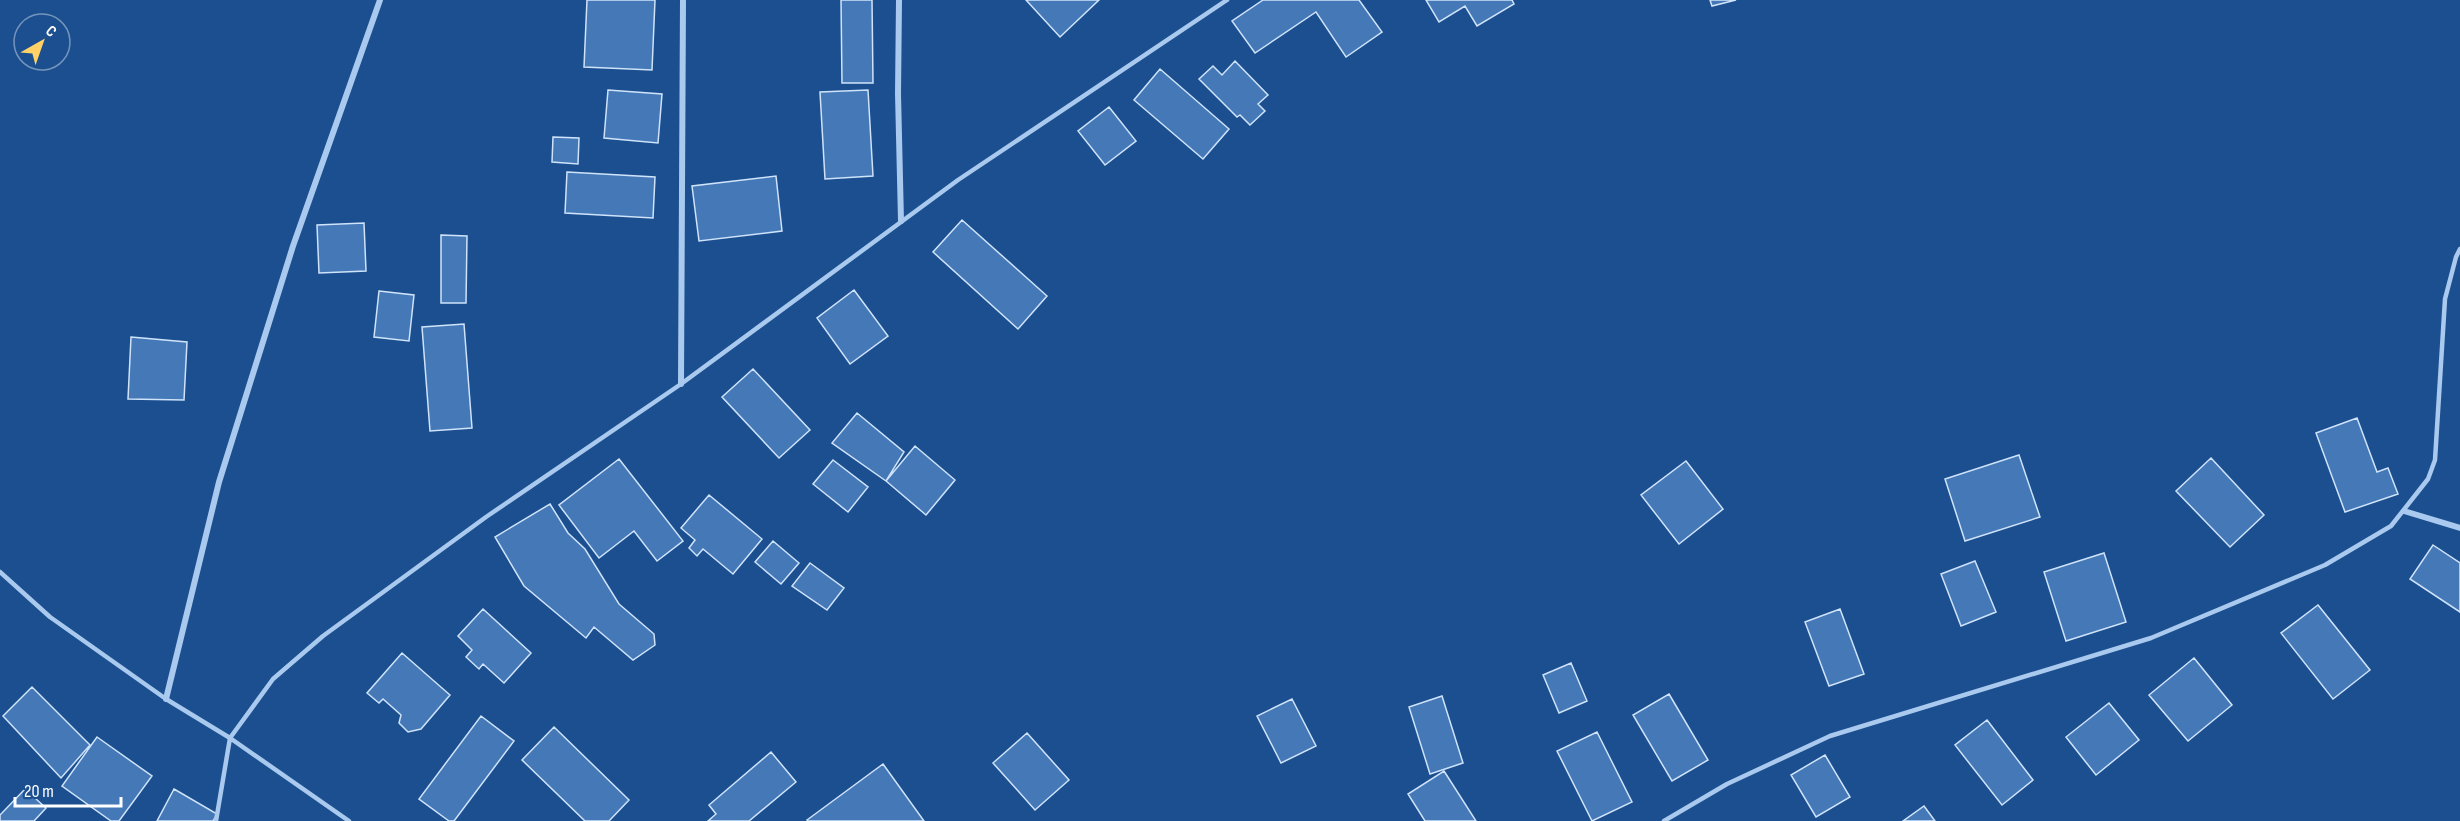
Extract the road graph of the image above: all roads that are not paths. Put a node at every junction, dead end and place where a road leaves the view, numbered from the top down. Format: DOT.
graph roads {
  1 [pos="380,0"];
  2 [pos="682,0"];
  3 [pos="899,0"];
  4 [pos="1227,0"];
  5 [pos="902,221"];
  6 [pos="2460,249"];
  7 [pos="681,384"];
  8 [pos="2404,511"];
  9 [pos="2460,528"];
  10 [pos="0,572"];
  11 [pos="166,699"];
  12 [pos="230,738"];
  13 [pos="216,821"];
  14 [pos="349,821"];
  15 [pos="1664,821"];
  1 -- 11 [label="street"];
  2 -- 7 [label="street"];
  3 -- 5 [label="street"];
  4 -- 5 [label="lane"];
  5 -- 7 [label="lane"];
  6 -- 8 [label="lane"];
  7 -- 12 [label="lane"];
  8 -- 9 [label="street"];
  8 -- 15 [label="lane"];
  10 -- 11 [label="lane"];
  11 -- 12 [label="lane"];
  12 -- 13 [label="lane"];
  12 -- 14 [label="lane"];
}
